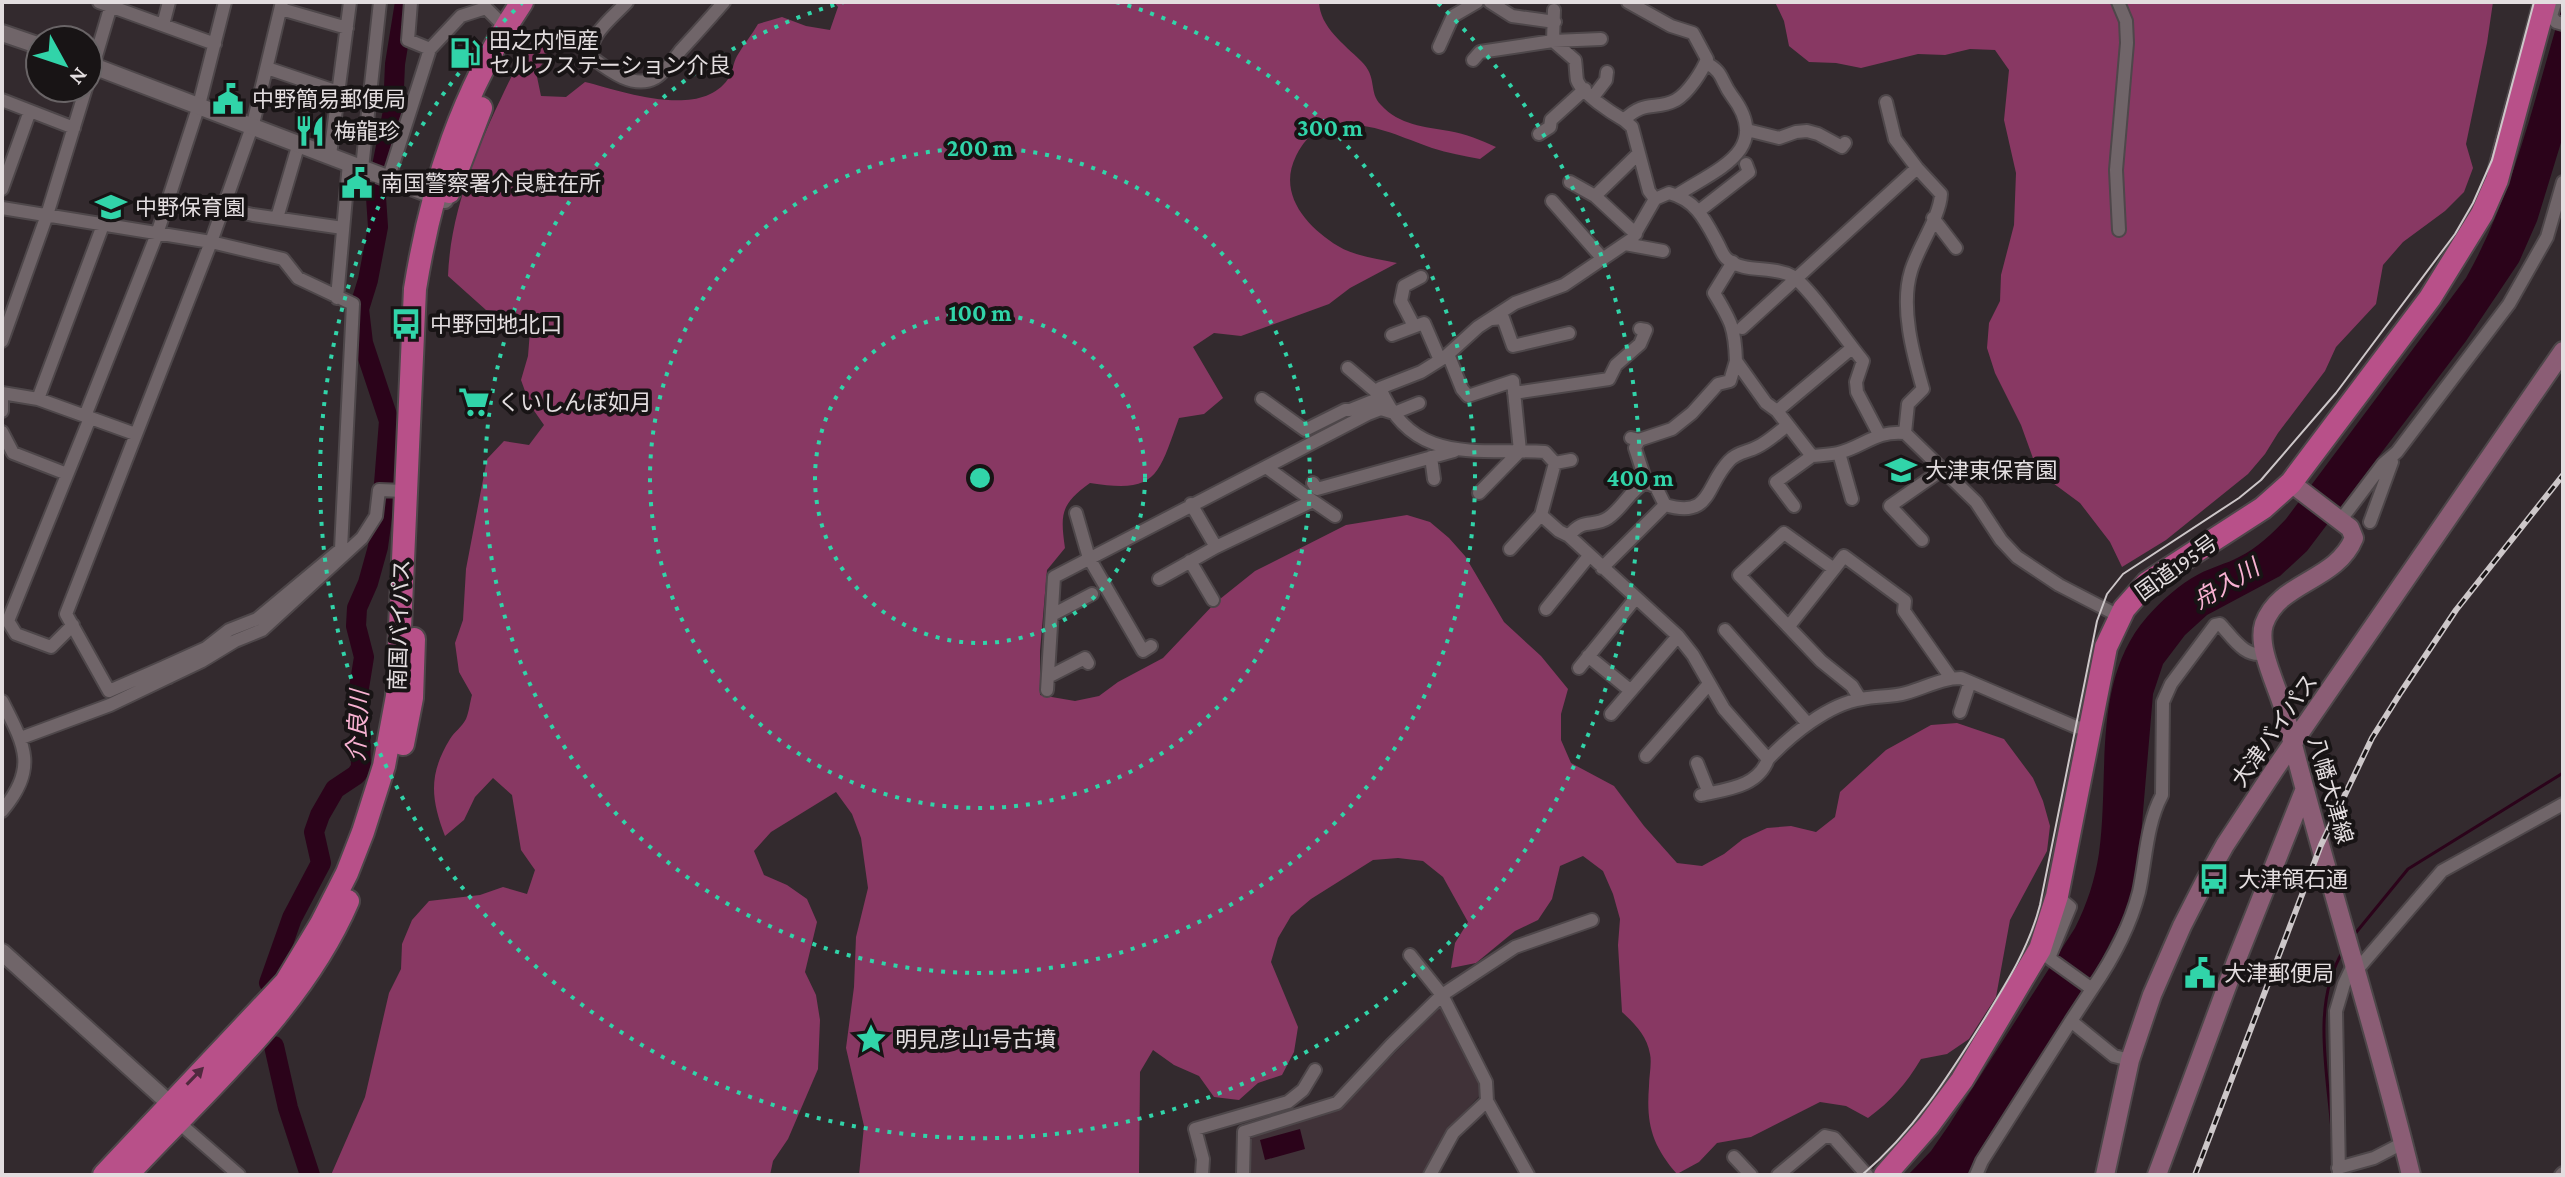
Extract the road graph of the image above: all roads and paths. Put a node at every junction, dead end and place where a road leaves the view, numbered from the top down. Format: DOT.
graph roads {
  1 [pos="169,2"];
  2 [pos="225,2"];
  3 [pos="350,2"];
  4 [pos="380,2"];
  5 [pos="411,2"];
  6 [pos="522,2"];
  7 [pos="540,2"];
  8 [pos="627,2"];
  9 [pos="724,2"];
  10 [pos="1477,2"];
  11 [pos="1490,2"];
  12 [pos="1628,2"];
  13 [pos="2118,2"];
  14 [pos="2557,2"];
  15 [pos="108,3"];
  16 [pos="282,6"];
  17 [pos="2554,17"];
  18 [pos="102,24"];
  19 [pos="163,25"];
  20 [pos="347,28"];
  21 [pos="511,32"];
  22 [pos="2,33"];
  23 [pos="1601,39"];
  24 [pos="24,41"];
  25 [pos="1553,41"];
  26 [pos="215,44"];
  27 [pos="1439,47"];
  28 [pos="430,49"];
  29 [pos="1473,60"];
  30 [pos="1706,63"];
  31 [pos="267,68"];
  32 [pos="104,70"];
  33 [pos="1607,72"];
  34 [pos="338,92"];
  35 [pos="1589,93"];
  36 [pos="2,100"];
  37 [pos="1886,102"];
  38 [pos="81,104"];
  39 [pos="199,105"];
  40 [pos="30,111"];
  41 [pos="1624,120"];
  42 [pos="253,124"];
  43 [pos="74,128"];
  44 [pos="1747,130"];
  45 [pos="1539,134"];
  46 [pos="299,143"];
  47 [pos="1845,143"];
  48 [pos="1638,154"];
  49 [pos="330,155"];
  50 [pos="1746,164"];
  51 [pos="1917,168"];
  52 [pos="371,171"];
  53 [pos="1570,182"];
  54 [pos="2563,182"];
  55 [pos="2,189"];
  56 [pos="1677,195"];
  57 [pos="1595,196"];
  58 [pos="439,198"];
  59 [pos="1655,199"];
  60 [pos="1552,201"];
  61 [pos="2,208"];
  62 [pos="223,208"];
  63 [pos="1699,211"];
  64 [pos="47,215"];
  65 [pos="277,218"];
  66 [pos="1933,218"];
  67 [pos="103,225"];
  68 [pos="343,228"];
  69 [pos="2119,230"];
  70 [pos="157,234"];
  71 [pos="1636,234"];
  72 [pos="211,242"];
  73 [pos="1625,244"];
  74 [pos="1956,248"];
  75 [pos="1663,251"];
  76 [pos="1603,259"];
  77 [pos="1733,262"];
  78 [pos="1421,277"];
  79 [pos="1795,278"];
  80 [pos="337,298"];
  81 [pos="1489,320"];
  82 [pos="1414,326"];
  83 [pos="1742,328"];
  84 [pos="1640,329"];
  85 [pos="1569,333"];
  86 [pos="1392,335"];
  87 [pos="2,341"];
  88 [pos="1852,348"];
  89 [pos="2563,351"];
  90 [pos="1444,357"];
  91 [pos="1736,361"];
  92 [pos="1348,368"];
  93 [pos="1378,389"];
  94 [pos="2,393"];
  95 [pos="1514,393"];
  96 [pos="2,399"];
  97 [pos="38,399"];
  98 [pos="1262,399"];
  99 [pos="1419,403"];
  100 [pos="1345,410"];
  101 [pos="2,411"];
  102 [pos="1387,411"];
  103 [pos="1777,411"];
  104 [pos="87,417"];
  105 [pos="1788,425"];
  106 [pos="2,432"];
  107 [pos="1905,433"];
  108 [pos="135,434"];
  109 [pos="1879,434"];
  110 [pos="1454,451"];
  111 [pos="1520,451"];
  112 [pos="2397,452"];
  113 [pos="1839,453"];
  114 [pos="1812,456"];
  115 [pos="1431,457"];
  116 [pos="1571,460"];
  117 [pos="1555,463"];
  118 [pos="1266,467"];
  119 [pos="1943,469"];
  120 [pos="67,474"];
  121 [pos="1434,479"];
  122 [pos="1646,482"];
  123 [pos="1313,483"];
  124 [pos="2298,488"];
  125 [pos="404,491"];
  126 [pos="1479,493"];
  127 [pos="1852,499"];
  128 [pos="1313,501"];
  129 [pos="1191,504"];
  130 [pos="1665,505"];
  131 [pos="1794,506"];
  132 [pos="1076,513"];
  133 [pos="1541,515"];
  134 [pos="1335,516"];
  135 [pos="2339,520"];
  136 [pos="2370,522"];
  137 [pos="1569,536"];
  138 [pos="1922,540"];
  139 [pos="1216,547"];
  140 [pos="1510,549"];
  141 [pos="1589,556"];
  142 [pos="1089,558"];
  143 [pos="1190,561"];
  144 [pos="1602,568"];
  145 [pos="1834,569"];
  146 [pos="1159,579"];
  147 [pos="1092,594"];
  148 [pos="1635,599"];
  149 [pos="1213,600"];
  150 [pos="1546,609"];
  151 [pos="1052,615"];
  152 [pos="2119,616"];
  153 [pos="73,625"];
  154 [pos="1789,626"];
  155 [pos="1725,630"];
  156 [pos="1678,636"];
  157 [pos="1151,646"];
  158 [pos="2266,653"];
  159 [pos="1588,656"];
  160 [pos="1088,663"];
  161 [pos="1579,668"];
  162 [pos="167,672"];
  163 [pos="1951,678"];
  164 [pos="1970,682"];
  165 [pos="1709,684"];
  166 [pos="1631,691"];
  167 [pos="1860,699"];
  168 [pos="2,701"];
  169 [pos="1960,712"];
  170 [pos="1611,714"];
  171 [pos="1808,724"];
  172 [pos="2089,729"];
  173 [pos="21,738"];
  174 [pos="2293,745"];
  175 [pos="1646,756"];
  176 [pos="1768,759"];
  177 [pos="1697,763"];
  178 [pos="2304,791"];
  179 [pos="2162,795"];
  180 [pos="2563,804"];
  181 [pos="2,811"];
  182 [pos="2154,848"];
  183 [pos="2057,896"];
  184 [pos="1592,920"];
  185 [pos="2,952"];
  186 [pos="1410,955"];
  187 [pos="2355,967"];
  188 [pos="2091,988"];
  189 [pos="1442,995"];
  190 [pos="2071,1021"];
  191 [pos="2130,1060"];
  192 [pos="1315,1070"];
  193 [pos="1487,1101"];
  194 [pos="173,1112"];
  195 [pos="2403,1143"];
  196 [pos="1734,1157"];
  197 [pos="2339,1171"];
  198 [pos="104,1175"];
  199 [pos="127,1175"];
  200 [pos="239,1175"];
  201 [pos="1202,1175"];
  202 [pos="1243,1175"];
  203 [pos="1430,1175"];
  204 [pos="1528,1175"];
  205 [pos="1751,1175"];
  206 [pos="1778,1175"];
  207 [pos="1867,1175"];
  208 [pos="1885,1175"];
  209 [pos="1976,1175"];
  210 [pos="2105,1175"];
  211 [pos="2157,1175"];
  212 [pos="2411,1175"];
  1 -- 19 [label="street"];
  2 -- 26 [label="street"];
  3 -- 20 [label="street"];
  4 -- 52 [label="street"];
  5 -- 28 [label="street"];
  6 -- 21 [label="highway, 南国バイパス"];
  7 -- 21 [label="highway, 南国バイパス"];
  8 -- 9 [label="street"];
  10 -- 27 [label="street"];
  11 -- 25 [label="street"];
  12 -- 30 [label="street"];
  13 -- 69 [label="street"];
  14 -- 17 [label="street"];
  15 -- 18 [label="street"];
  15 -- 19 [label="street"];
  16 -- 20 [label="street"];
  16 -- 31 [label="street"];
  17 -- 124 [label="highway, 国道195号"];
  19 -- 26 [label="street"];
  20 -- 34 [label="street"];
  21 -- 28 [label="street"];
  21 -- 58 [label="highway, 南国バイパス"];
  22 -- 24 [label="street"];
  23 -- 25 [label="street"];
  25 -- 29 [label="street"];
  25 -- 35 [label="street"];
  26 -- 39 [label="street"];
  28 -- 52 [label="street"];
  30 -- 41 [label="street"];
  30 -- 44 [label="street"];
  31 -- 34 [label="street"];
  31 -- 42 [label="street"];
  32 -- 39 [label="street"];
  33 -- 35 [label="street"];
  34 -- 49 [label="street"];
  35 -- 41 [label="street"];
  35 -- 45 [label="street"];
  36 -- 40 [label="street"];
  37 -- 51 [label="street"];
  38 -- 43 [label="street"];
  39 -- 42 [label="street"];
  39 -- 70 [label="street"];
  40 -- 43 [label="street"];
  40 -- 55 [label="street"];
  41 -- 48 [label="street"];
  42 -- 46 [label="street"];
  42 -- 62 [label="street"];
  43 -- 64 [label="street"];
  44 -- 47 [label="street"];
  44 -- 56 [label="street"];
  46 -- 49 [label="street"];
  46 -- 65 [label="street"];
  48 -- 57 [label="street"];
  48 -- 59 [label="street"];
  49 -- 52 [label="street"];
  50 -- 63 [label="street"];
  51 -- 66 [label="street"];
  51 -- 79 [label="street"];
  52 -- 58 [label="street"];
  52 -- 68 [label="street"];
  53 -- 57 [label="street"];
  54 -- 112 [label="street"];
  56 -- 59 [label="street"];
  56 -- 63 [label="street"];
  57 -- 71 [label="street"];
  58 -- 125 [label="highway, 南国バイパス"];
  58 -- 194 [label="highway, 南国バイパス"];
  59 -- 71 [label="street"];
  60 -- 76 [label="street"];
  61 -- 64 [label="street"];
  62 -- 65 [label="street"];
  62 -- 72 [label="street"];
  63 -- 77 [label="street"];
  64 -- 67 [label="street"];
  64 -- 87 [label="street"];
  65 -- 68 [label="street"];
  66 -- 74 [label="street"];
  66 -- 107 [label="street"];
  67 -- 70 [label="street"];
  67 -- 97 [label="street"];
  68 -- 80 [label="street"];
  70 -- 72 [label="street"];
  70 -- 104 [label="street"];
  71 -- 73 [label="street"];
  72 -- 80 [label="street"];
  72 -- 108 [label="street"];
  73 -- 75 [label="street"];
  73 -- 76 [label="street"];
  76 -- 81 [label="street"];
  77 -- 79 [label="street"];
  77 -- 91 [label="street"];
  78 -- 82 [label="street"];
  79 -- 83 [label="street"];
  79 -- 88 [label="street"];
  80 -- 162 [label="street"];
  81 -- 85 [label="street"];
  81 -- 90 [label="street"];
  82 -- 86 [label="street"];
  82 -- 90 [label="street"];
  84 -- 95 [label="street"];
  88 -- 103 [label="street"];
  88 -- 109 [label="street"];
  89 -- 174 [label="main road, 大津バイパス"];
  90 -- 93 [label="street"];
  90 -- 95 [label="street"];
  91 -- 103 [label="street"];
  91 -- 122 [label="street"];
  92 -- 93 [label="street"];
  93 -- 100 [label="street"];
  93 -- 102 [label="street"];
  94 -- 97 [label="street"];
  95 -- 111 [label="street"];
  96 -- 101 [label="street"];
  97 -- 104 [label="street"];
  98 -- 100 [label="street"];
  99 -- 102 [label="street"];
  100 -- 102 [label="street"];
  102 -- 110 [label="street"];
  102 -- 118 [label="street"];
  103 -- 105 [label="street"];
  104 -- 108 [label="street"];
  104 -- 120 [label="street"];
  105 -- 114 [label="street"];
  105 -- 130 [label="street"];
  106 -- 120 [label="street"];
  107 -- 109 [label="street"];
  107 -- 119 [label="street"];
  108 -- 153 [label="street"];
  109 -- 113 [label="street"];
  110 -- 111 [label="street"];
  110 -- 115 [label="street"];
  111 -- 117 [label="street"];
  111 -- 126 [label="street"];
  112 -- 135 [label="street"];
  112 -- 136 [label="street"];
  113 -- 114 [label="street"];
  113 -- 127 [label="street"];
  114 -- 131 [label="street"];
  115 -- 121 [label="street"];
  115 -- 123 [label="street"];
  116 -- 117 [label="street"];
  117 -- 133 [label="street"];
  118 -- 128 [label="street"];
  118 -- 129 [label="street"];
  119 -- 138 [label="street"];
  119 -- 152 [label="street"];
  120 -- 153 [label="street"];
  122 -- 130 [label="street"];
  122 -- 137 [label="street"];
  124 -- 135 [label="main road"];
  124 -- 152 [label="highway, 国道195号"];
  125 -- 162 [label="street"];
  194 -- 125 [label="highway, 南国バイパス, one-way"];
  128 -- 134 [label="street"];
  128 -- 139 [label="street"];
  129 -- 139 [label="street"];
  129 -- 142 [label="street"];
  130 -- 144 [label="street"];
  132 -- 142 [label="street"];
  133 -- 137 [label="street"];
  133 -- 140 [label="street"];
  135 -- 158 [label="main road, 八幡大津線"];
  137 -- 141 [label="street"];
  139 -- 143 [label="street"];
  141 -- 144 [label="street"];
  141 -- 150 [label="street"];
  142 -- 151 [label="street"];
  142 -- 157 [label="street"];
  143 -- 146 [label="street"];
  143 -- 149 [label="street"];
  144 -- 148 [label="street"];
  145 -- 154 [label="street"];
  145 -- 154 [label="street"];
  145 -- 163 [label="street"];
  147 -- 151 [label="street"];
  148 -- 156 [label="street"];
  148 -- 159 [label="street"];
  151 -- 160 [label="street"];
  152 -- 172 [label="highway, 国道195号"];
  153 -- 162 [label="street"];
  154 -- 167 [label="street"];
  155 -- 171 [label="street"];
  156 -- 165 [label="street"];
  156 -- 166 [label="street"];
  158 -- 174 [label="main road, 八幡大津線"];
  158 -- 179 [label="street"];
  159 -- 161 [label="street"];
  159 -- 166 [label="street"];
  162 -- 173 [label="street"];
  163 -- 164 [label="street"];
  163 -- 167 [label="street"];
  164 -- 169 [label="street"];
  164 -- 172 [label="street"];
  165 -- 175 [label="street"];
  165 -- 176 [label="street"];
  166 -- 170 [label="street"];
  167 -- 171 [label="street"];
  168 -- 173 [label="street"];
  171 -- 176 [label="street"];
  172 -- 183 [label="highway, 国道195号"];
  173 -- 181 [label="street"];
  174 -- 178 [label="main road, 八幡大津線"];
  174 -- 191 [label="main road, 大津バイパス"];
  176 -- 177 [label="street"];
  178 -- 187 [label="main road, 八幡大津線"];
  178 -- 211 [label="main road"];
  179 -- 182 [label="street"];
  179 -- 188 [label="street"];
  180 -- 187 [label="street"];
  183 -- 188 [label="street"];
  183 -- 208 [label="highway, 国道195号"];
  184 -- 189 [label="street"];
  185 -- 194 [label="street"];
  186 -- 189 [label="street"];
  187 -- 195 [label="main road, 八幡大津線"];
  187 -- 197 [label="street"];
  188 -- 190 [label="street"];
  189 -- 193 [label="street"];
  189 -- 202 [label="street"];
  190 -- 191 [label="street"];
  190 -- 209 [label="street"];
  191 -- 210 [label="main road, 大津バイパス"];
  192 -- 201 [label="street"];
  193 -- 203 [label="street"];
  193 -- 204 [label="street"];
  194 -- 198 [label="highway, 南国バイパス"];
  194 -- 199 [label="highway, 南国バイパス"];
  194 -- 200 [label="street"];
  195 -- 197 [label="street"];
  195 -- 212 [label="main road, 八幡大津線"];
  196 -- 205 [label="street"];
  206 -- 207 [label="street"];
}
